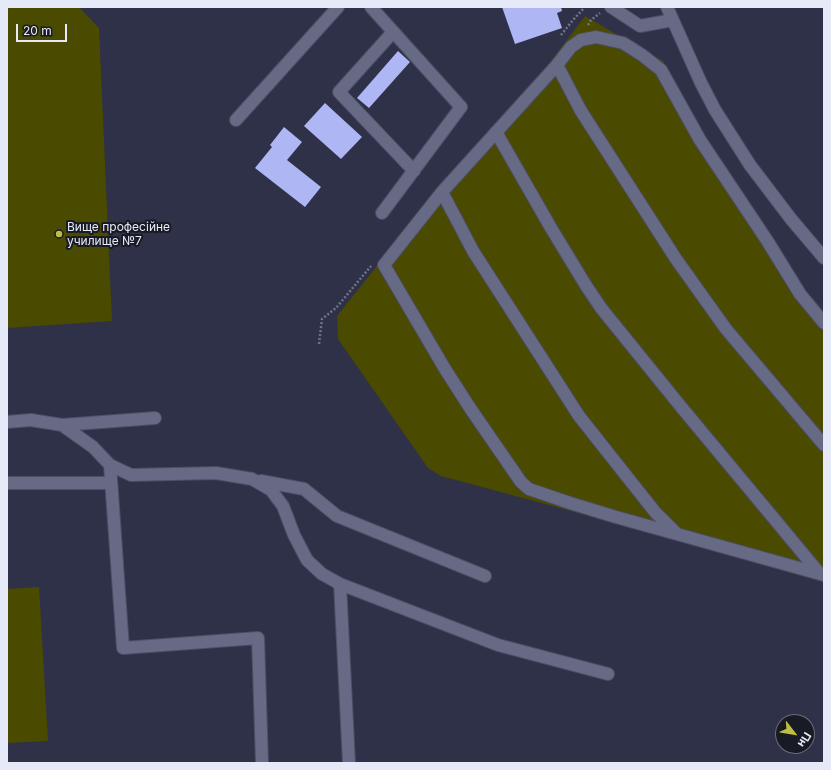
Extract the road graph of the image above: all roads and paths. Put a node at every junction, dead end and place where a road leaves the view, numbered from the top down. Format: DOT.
graph roads {
  1 [pos="338,7"];
  2 [pos="371,7"];
  3 [pos="611,7"];
  4 [pos="667,7"];
  5 [pos="673,20"];
  6 [pos="393,32"];
  7 [pos="556,65"];
  8 [pos="236,120"];
  9 [pos="496,132"];
  10 [pos="414,171"];
  11 [pos="442,192"];
  12 [pos="382,213"];
  13 [pos="824,258"];
  14 [pos="824,323"];
  15 [pos="155,418"];
  16 [pos="7,422"];
  17 [pos="62,425"];
  18 [pos="824,445"];
  19 [pos="110,465"];
  20 [pos="252,479"];
  21 [pos="7,483"];
  22 [pos="111,483"];
  23 [pos="678,534"];
  24 [pos="822,575"];
  25 [pos="485,576"];
  26 [pos="340,584"];
  27 [pos="608,674"];
  28 [pos="262,763"];
  29 [pos="349,763"];
  1 -- 8 [label="street"];
  2 -- 6 [label="street"];
  3 -- 5 [label="street"];
  4 -- 5 [label="street"];
  5 -- 13 [label="street"];
  6 -- 10 [label="street"];
  6 -- 10 [label="street"];
  7 -- 9 [label="street"];
  7 -- 14 [label="street"];
  7 -- 18 [label="street"];
  9 -- 11 [label="street"];
  9 -- 24 [label="street"];
  10 -- 12 [label="street"];
  11 -- 23 [label="street"];
  11 -- 23 [label="street"];
  15 -- 17 [label="street"];
  16 -- 17 [label="street"];
  17 -- 19 [label="street"];
  19 -- 20 [label="street"];
  19 -- 22 [label="street"];
  20 -- 25 [label="street"];
  20 -- 26 [label="street"];
  21 -- 22 [label="street"];
  22 -- 28 [label="street"];
  23 -- 24 [label="street"];
  26 -- 27 [label="street"];
  26 -- 29 [label="street"];
}
